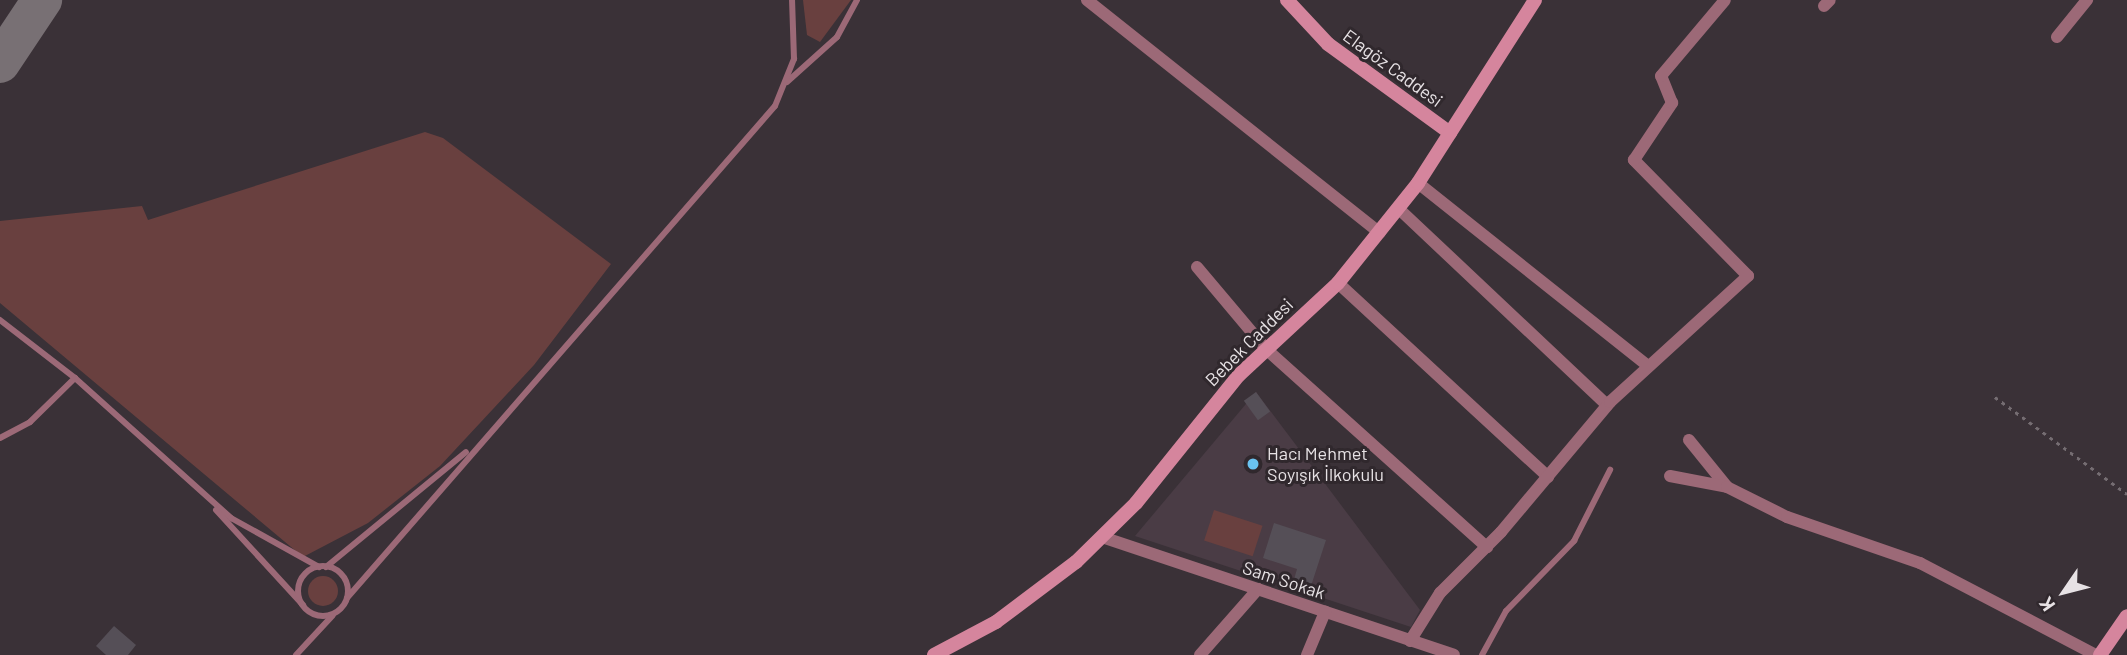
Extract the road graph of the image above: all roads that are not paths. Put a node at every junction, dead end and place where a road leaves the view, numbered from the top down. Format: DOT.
graph roads {
  1 [pos="792,0"];
  2 [pos="857,0"];
  3 [pos="1087,0"];
  4 [pos="1287,0"];
  5 [pos="1535,0"];
  6 [pos="1725,0"];
  7 [pos="2087,0"];
  8 [pos="2057,37"];
  9 [pos="787,83"];
  10 [pos="1450,133"];
  11 [pos="1418,183"];
  12 [pos="1399,209"];
  13 [pos="1380,233"];
  14 [pos="1197,267"];
  15 [pos="1338,283"];
  16 [pos="0,320"];
  17 [pos="1266,349"];
  18 [pos="1647,365"];
  19 [pos="75,377"];
  20 [pos="1607,405"];
  21 [pos="0,438"];
  22 [pos="1689,440"];
  23 [pos="478,441"];
  24 [pos="1610,470"];
  25 [pos="1670,476"];
  26 [pos="1548,477"];
  27 [pos="1727,487"];
  28 [pos="198,490"];
  29 [pos="1102,537"];
  30 [pos="1487,547"];
  31 [pos="322,567"];
  32 [pos="1258,589"];
  33 [pos="347,598"];
  34 [pos="303,605"];
  35 [pos="1325,612"];
  36 [pos="334,614"];
  37 [pos="2127,616"];
  38 [pos="1414,646"];
  39 [pos="296,655"];
  40 [pos="934,655"];
  41 [pos="1200,655"];
  42 [pos="1307,655"];
  43 [pos="1454,655"];
  44 [pos="1482,655"];
  45 [pos="2098,655"];
  1 -- 9 [label="lane"];
  2 -- 9 [label="lane"];
  3 -- 13 [label="street"];
  4 -- 10 [label="street, Elagöz Caddesi"];
  5 -- 10 [label="street, Bebek Caddesi"];
  6 -- 18 [label="street"];
  7 -- 8 [label="street"];
  9 -- 23 [label="lane"];
  10 -- 11 [label="street, Bebek Caddesi"];
  11 -- 12 [label="street, Bebek Caddesi"];
  11 -- 18 [label="street"];
  12 -- 13 [label="street, Bebek Caddesi"];
  12 -- 20 [label="street"];
  13 -- 15 [label="street, Bebek Caddesi"];
  14 -- 17 [label="street"];
  15 -- 17 [label="street, Bebek Caddesi"];
  15 -- 26 [label="street"];
  16 -- 19 [label="lane"];
  17 -- 29 [label="street, Bebek Caddesi"];
  17 -- 30 [label="street"];
  18 -- 20 [label="street"];
  19 -- 21 [label="lane"];
  19 -- 28 [label="lane"];
  20 -- 26 [label="street"];
  22 -- 27 [label="street"];
  23 -- 31 [label="lane"];
  23 -- 33 [label="lane"];
  24 -- 44 [label="lane"];
  25 -- 27 [label="street"];
  26 -- 30 [label="street"];
  27 -- 45 [label="street"];
  28 -- 31 [label="lane"];
  28 -- 34 [label="lane"];
  29 -- 32 [label="street, Sam Sokak"];
  29 -- 40 [label="street, Bebek Caddesi"];
  30 -- 38 [label="street"];
  31 -- 33 [label="lane"];
  31 -- 34 [label="lane"];
  32 -- 35 [label="street, Sam Sokak"];
  32 -- 41 [label="street"];
  33 -- 36 [label="lane"];
  34 -- 36 [label="lane"];
  35 -- 38 [label="street, Sam Sokak"];
  35 -- 42 [label="street"];
  36 -- 39 [label="lane"];
  37 -- 45 [label="street"];
  38 -- 43 [label="street, Sam Sokak"];
}
